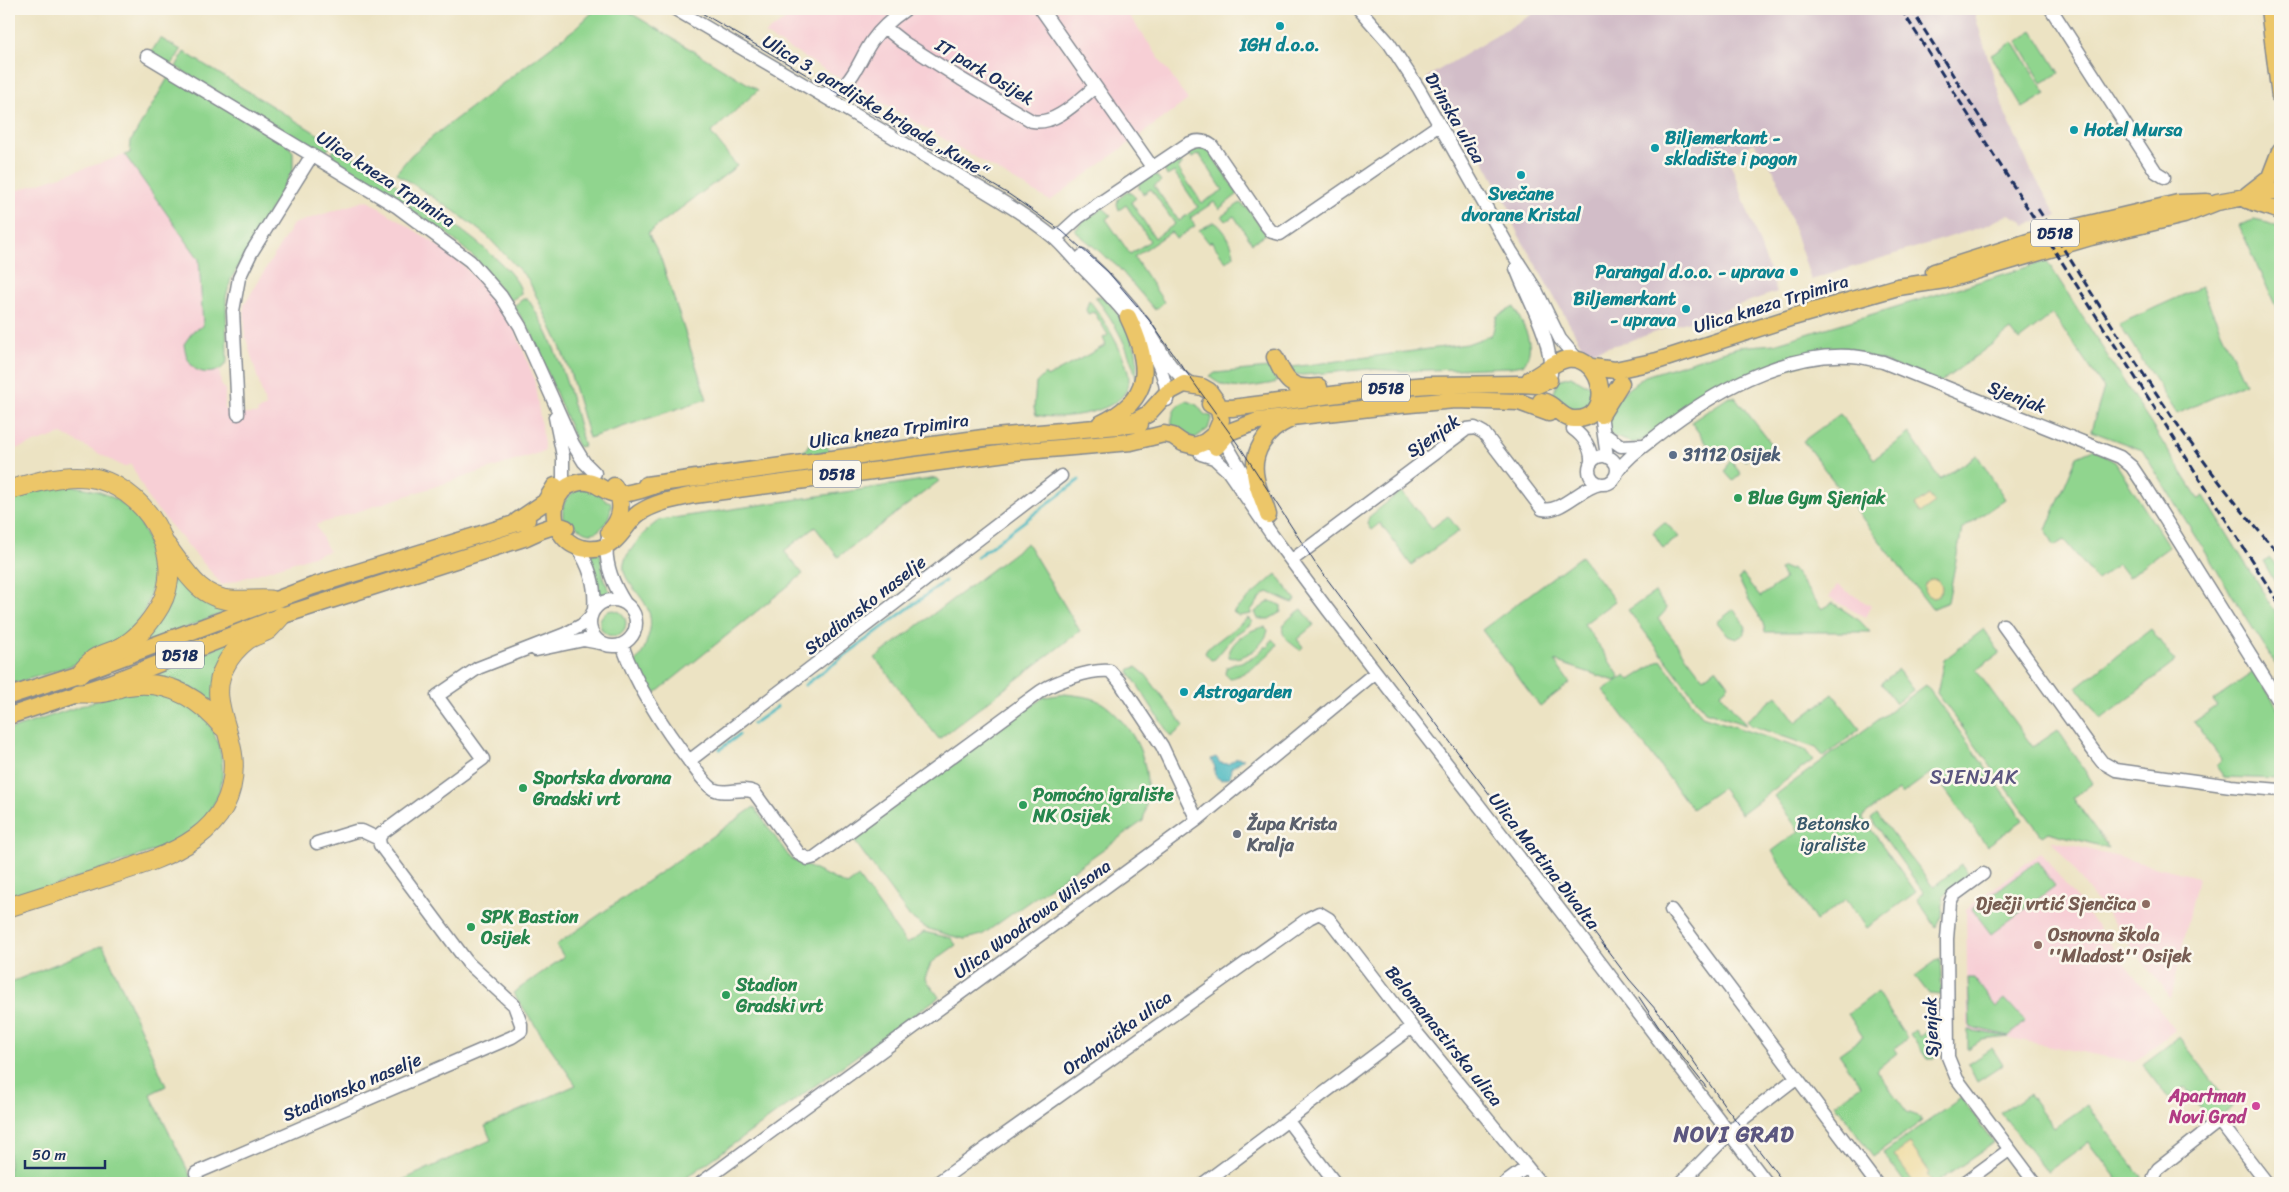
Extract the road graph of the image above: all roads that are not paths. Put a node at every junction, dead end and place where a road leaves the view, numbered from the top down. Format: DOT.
graph roads {
  1 [pos="674,9"];
  2 [pos="906,9"];
  3 [pos="1041,9"];
  4 [pos="1359,9"];
  5 [pos="2050,9"];
  6 [pos="2269,9"];
  7 [pos="884,27"];
  8 [pos="147,56"];
  9 [pos="847,84"];
  10 [pos="1095,87"];
  11 [pos="821,94"];
  12 [pos="2280,97"];
  13 [pos="851,112"];
  14 [pos="1439,125"];
  15 [pos="2280,151"];
  16 [pos="312,155"];
  17 [pos="1152,168"];
  18 [pos="2164,177"];
  19 [pos="2280,191"];
  20 [pos="2240,198"];
  21 [pos="2280,211"];
  22 [pos="1055,239"];
  23 [pos="1511,251"];
  24 [pos="1128,317"];
  25 [pos="1275,357"];
  26 [pos="1577,359"];
  27 [pos="1594,372"];
  28 [pos="1550,374"];
  29 [pos="1618,377"];
  30 [pos="1191,384"];
  31 [pos="548,391"];
  32 [pos="1350,391"];
  33 [pos="1216,402"];
  34 [pos="1166,403"];
  35 [pos="1601,404"];
  36 [pos="1547,407"];
  37 [pos="238,414"];
  38 [pos="1296,416"];
  39 [pos="1088,430"];
  40 [pos="1573,430"];
  41 [pos="1220,434"];
  42 [pos="1604,434"];
  43 [pos="1168,440"];
  44 [pos="1645,445"];
  45 [pos="1634,452"];
  46 [pos="1201,454"];
  47 [pos="1608,458"];
  48 [pos="1590,467"];
  49 [pos="1617,472"];
  50 [pos="596,473"];
  51 [pos="1061,476"];
  52 [pos="1600,484"];
  53 [pos="615,488"];
  54 [pos="9,490"];
  55 [pos="560,491"];
  56 [pos="1579,492"];
  57 [pos="660,502"];
  58 [pos="1268,515"];
  59 [pos="619,518"];
  60 [pos="517,521"];
  61 [pos="566,537"];
  62 [pos="608,539"];
  63 [pos="163,542"];
  64 [pos="1292,560"];
  65 [pos="270,600"];
  66 [pos="625,603"];
  67 [pos="592,613"];
  68 [pos="281,616"];
  69 [pos="2003,625"];
  70 [pos="600,643"];
  71 [pos="622,645"];
  72 [pos="518,652"];
  73 [pos="1376,672"];
  74 [pos="80,673"];
  75 [pos="79,693"];
  76 [pos="9,696"];
  77 [pos="2280,703"];
  78 [pos="9,716"];
  79 [pos="225,730"];
  80 [pos="689,761"];
  81 [pos="2280,790"];
  82 [pos="1197,820"];
  83 [pos="379,839"];
  84 [pos="317,843"];
  85 [pos="1983,874"];
  86 [pos="9,907"];
  87 [pos="1671,910"];
  88 [pos="1319,913"];
  89 [pos="1412,1027"];
  90 [pos="1796,1078"];
  91 [pos="1288,1121"];
  92 [pos="1729,1133"];
  93 [pos="2009,1150"];
  94 [pos="1526,1167"];
  95 [pos="196,1173"];
  96 [pos="940,1182"];
  97 [pos="1208,1182"];
  98 [pos="701,1183"];
  99 [pos="1335,1183"];
  100 [pos="1505,1183"];
  101 [pos="1540,1183"];
  102 [pos="1681,1183"];
  103 [pos="1767,1183"];
  104 [pos="1876,1183"];
  105 [pos="1964,1183"];
  106 [pos="2035,1183"];
  107 [pos="2157,1183"];
  108 [pos="2266,1183"];
  1 -- 11 [label="street, Ulica 3. gardijske brigade „Kune“"];
  2 -- 7 [label="street"];
  3 -- 10 [label="street"];
  4 -- 14 [label="street, Drinska ulica"];
  5 -- 18 [label="street"];
  6 -- 12 [label="main road"];
  7 -- 9 [label="street"];
  7 -- 10 [label="street, IT park Osijek"];
  8 -- 16 [label="street, Ulica kneza Trpimira"];
  9 -- 11 [label="street"];
  9 -- 13 [label="street"];
  10 -- 17 [label="street"];
  11 -- 13 [label="street, Ulica 3. gardijske brigade „Kune“"];
  13 -- 22 [label="street, Ulica 3. gardijske brigade „Kune“"];
  14 -- 17 [label="street"];
  14 -- 23 [label="street, Drinska ulica"];
  15 -- 20 [label="main road"];
  16 -- 31 [label="street, Ulica kneza Trpimira"];
  16 -- 37 [label="street"];
  17 -- 22 [label="street"];
  19 -- 20 [label="main road, Ulica kneza Trpimira / D518"];
  20 -- 21 [label="main road"];
  20 -- 29 [label="main road, Ulica kneza Trpimira / D518"];
  22 -- 24 [label="street, Ulica 3. gardijske brigade „Kune“"];
  22 -- 30 [label="street, Ulica 3. gardijske brigade „Kune“"];
  23 -- 26 [label="street, Drinska ulica"];
  23 -- 28 [label="street, Drinska ulica"];
  24 -- 34 [label="street, Ulica 3. gardijske brigade „Kune“"];
  24 -- 39 [label="main road"];
  25 -- 32 [label="main road"];
  26 -- 27 [label="main road, D518"];
  26 -- 28 [label="main road, D518"];
  27 -- 28 [label="main road, D518"];
  27 -- 29 [label="main road, D518"];
  27 -- 35 [label="main road"];
  28 -- 32 [label="main road, D518"];
  28 -- 36 [label="main road"];
  29 -- 35 [label="main road, D518"];
  30 -- 33 [label="main road, D518"];
  30 -- 34 [label="main road, D518"];
  31 -- 50 [label="street, Ulica kneza Trpimira"];
  31 -- 55 [label="street, Ulica kneza Trpimira"];
  32 -- 33 [label="main road, D518"];
  33 -- 34 [label="main road, D518"];
  33 -- 41 [label="main road"];
  34 -- 39 [label="main road, Ulica kneza Trpimira / D518"];
  34 -- 43 [label="main road"];
  35 -- 36 [label="main road, D518"];
  35 -- 40 [label="main road, D518"];
  35 -- 42 [label="street"];
  36 -- 38 [label="main road, D518"];
  36 -- 40 [label="main road"];
  38 -- 41 [label="main road, D518"];
  38 -- 58 [label="main road"];
  39 -- 53 [label="main road, Ulica kneza Trpimira / D518"];
  40 -- 48 [label="street"];
  41 -- 43 [label="main road, D518"];
  41 -- 46 [label="main road, D518"];
  41 -- 58 [label="street, Ulica Martina Divalta"];
  42 -- 44 [label="street"];
  42 -- 47 [label="street"];
  43 -- 46 [label="main road"];
  43 -- 57 [label="main road, Ulica kneza Trpimira / D518"];
  44 -- 45 [label="street, Sjenjak"];
  44 -- 77 [label="street, Sjenjak"];
  45 -- 47 [label="street, Sjenjak"];
  45 -- 49 [label="street, Sjenjak"];
  46 -- 64 [label="street, Ulica Martina Divalta"];
  47 -- 48 [label="street"];
  47 -- 49 [label="street"];
  48 -- 52 [label="street"];
  48 -- 56 [label="street"];
  49 -- 52 [label="street"];
  50 -- 53 [label="main road"];
  50 -- 55 [label="main road, D518"];
  51 -- 80 [label="street, Stadionsko naselje"];
  52 -- 56 [label="street, Sjenjak"];
  53 -- 55 [label="main road, D518"];
  53 -- 59 [label="main road"];
  54 -- 63 [label="highway"];
  55 -- 60 [label="main road, D518"];
  55 -- 60 [label="main road, D518"];
  55 -- 61 [label="main road"];
  56 -- 64 [label="street, Sjenjak"];
  57 -- 59 [label="main road, D518"];
  57 -- 62 [label="main road, D518"];
  58 -- 64 [label="street, Ulica Martina Divalta"];
  59 -- 62 [label="main road, D518"];
  60 -- 65 [label="main road, D518"];
  61 -- 62 [label="main road, D518"];
  61 -- 62 [label="main road, D518"];
  61 -- 67 [label="street"];
  61 -- 68 [label="main road, D518"];
  62 -- 66 [label="street"];
  63 -- 65 [label="highway"];
  63 -- 74 [label="highway"];
  64 -- 73 [label="street, Ulica Martina Divalta"];
  65 -- 74 [label="main road, D518"];
  66 -- 67 [label="street"];
  66 -- 71 [label="street"];
  67 -- 70 [label="street"];
  67 -- 72 [label="street"];
  68 -- 75 [label="main road, D518"];
  68 -- 79 [label="highway"];
  69 -- 81 [label="street"];
  70 -- 71 [label="street"];
  70 -- 72 [label="street"];
  71 -- 80 [label="street"];
  72 -- 83 [label="street"];
  73 -- 82 [label="street, Ulica Woodrowa Wilsona"];
  73 -- 92 [label="street, Ulica Martina Divalta"];
  74 -- 76 [label="main road, D518"];
  75 -- 78 [label="main road, D518"];
  75 -- 79 [label="highway"];
  79 -- 86 [label="highway"];
  80 -- 82 [label="street"];
  82 -- 98 [label="street, Ulica Woodrowa Wilsona"];
  83 -- 84 [label="street"];
  83 -- 95 [label="street, Stadionsko naselje"];
  85 -- 93 [label="street, Sjenjak"];
  87 -- 90 [label="street"];
  88 -- 89 [label="street, Belomanastirska ulica"];
  88 -- 96 [label="street, Orahovička ulica"];
  89 -- 91 [label="street"];
  89 -- 94 [label="street, Belomanastirska ulica"];
  90 -- 92 [label="street"];
  90 -- 104 [label="street"];
  91 -- 97 [label="street"];
  91 -- 99 [label="street"];
  92 -- 102 [label="street"];
  92 -- 103 [label="street, Ulica Martina Divalta"];
  93 -- 105 [label="street"];
  93 -- 106 [label="street, Sjenjak"];
  94 -- 100 [label="street"];
  94 -- 101 [label="street, Belomanastirska ulica"];
  107 -- 108 [label="street"];
}
